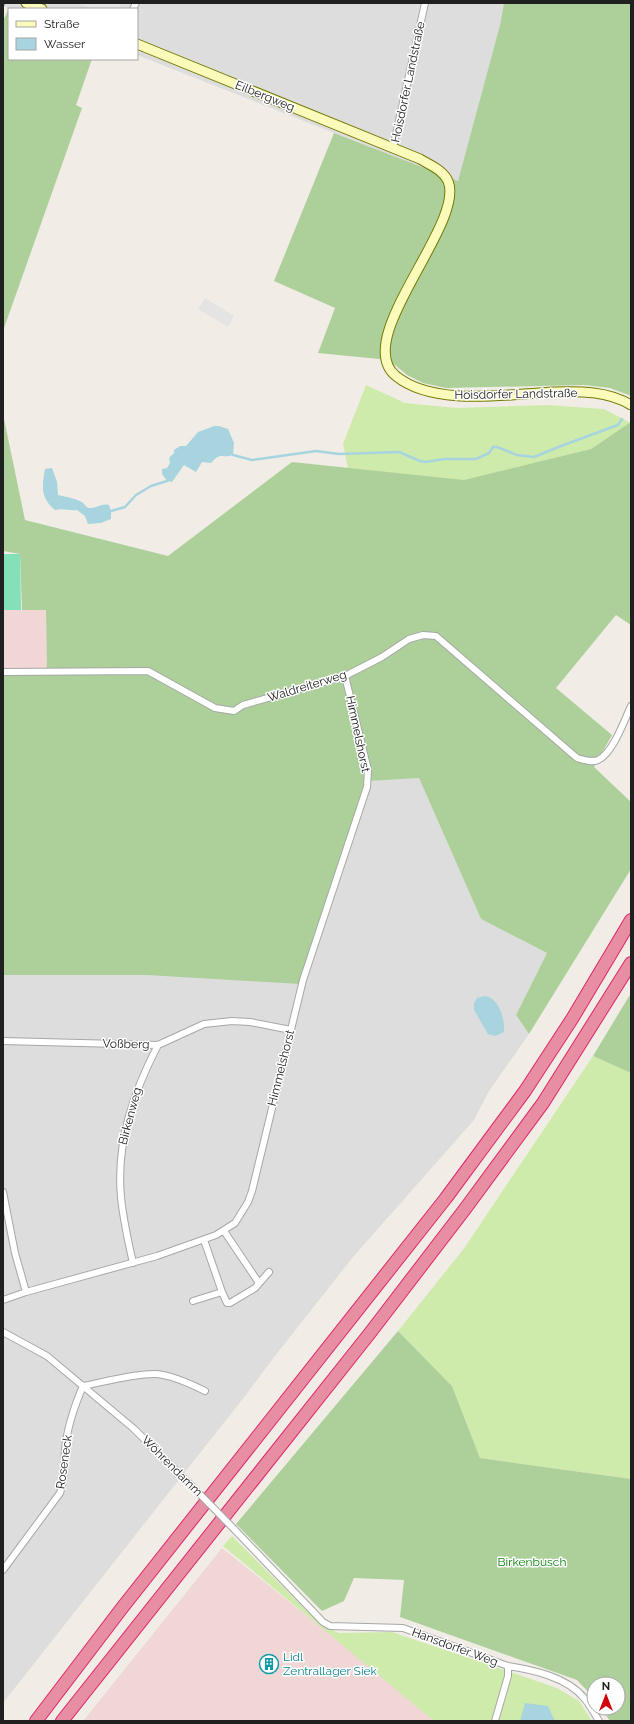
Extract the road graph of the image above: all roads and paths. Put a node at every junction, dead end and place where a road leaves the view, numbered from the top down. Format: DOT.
graph roads {
  1 [pos="26,3"];
  2 [pos="425,3"];
  3 [pos="39,8"];
  4 [pos="138,44"];
  5 [pos="393,148"];
  6 [pos="631,404"];
  7 [pos="3,672"];
  8 [pos="345,676"];
  9 [pos="631,706"];
  10 [pos="631,920"];
  11 [pos="631,963"];
  12 [pos="291,1030"];
  13 [pos="3,1041"];
  14 [pos="158,1045"];
  15 [pos="3,1192"];
  16 [pos="224,1231"];
  17 [pos="204,1240"];
  18 [pos="133,1263"];
  19 [pos="269,1272"];
  20 [pos="259,1283"];
  21 [pos="26,1292"];
  22 [pos="222,1292"];
  23 [pos="3,1300"];
  24 [pos="193,1301"];
  25 [pos="3,1332"];
  26 [pos="83,1386"];
  27 [pos="205,1392"];
  28 [pos="3,1570"];
  29 [pos="323,1622"];
  30 [pos="508,1666"];
  31 [pos="36,1721"];
  32 [pos="62,1721"];
  33 [pos="496,1721"];
  34 [pos="599,1721"];
  1 -- 3 [label="main road"];
  2 -- 5 [label="street, Hoisdorfer Landstraße"];
  4 -- 5 [label="main road, Eilbergweg"];
  5 -- 6 [label="main road, Hoisdorfer Landstraße"];
  7 -- 8 [label="street, Waldreiterweg"];
  8 -- 9 [label="street, Waldreiterweg"];
  8 -- 12 [label="street, Himmelshorst"];
  10 -- 31 [label="highway"];
  11 -- 32 [label="highway"];
  12 -- 14 [label="street, Voßberg"];
  12 -- 16 [label="street, Himmelshorst"];
  13 -- 14 [label="street, Voßberg"];
  14 -- 18 [label="street, Birkenweg"];
  15 -- 21 [label="street"];
  16 -- 17 [label="street, Himmelshorst"];
  16 -- 20 [label="street"];
  17 -- 18 [label="street, Himmelshorst"];
  17 -- 22 [label="street"];
  18 -- 21 [label="street, Himmelshorst"];
  19 -- 20 [label="street"];
  20 -- 22 [label="street"];
  21 -- 23 [label="street, Himmelshorst"];
  22 -- 24 [label="street"];
  25 -- 26 [label="street, Wöhrendamm"];
  26 -- 27 [label="street"];
  26 -- 28 [label="street, Roseneck"];
  26 -- 29 [label="street, Wöhrendamm, bridge"];
  29 -- 30 [label="street, Hansdorfer Weg"];
  30 -- 33 [label="street, Hansdorfer Weg"];
  30 -- 34 [label="street"];
}
